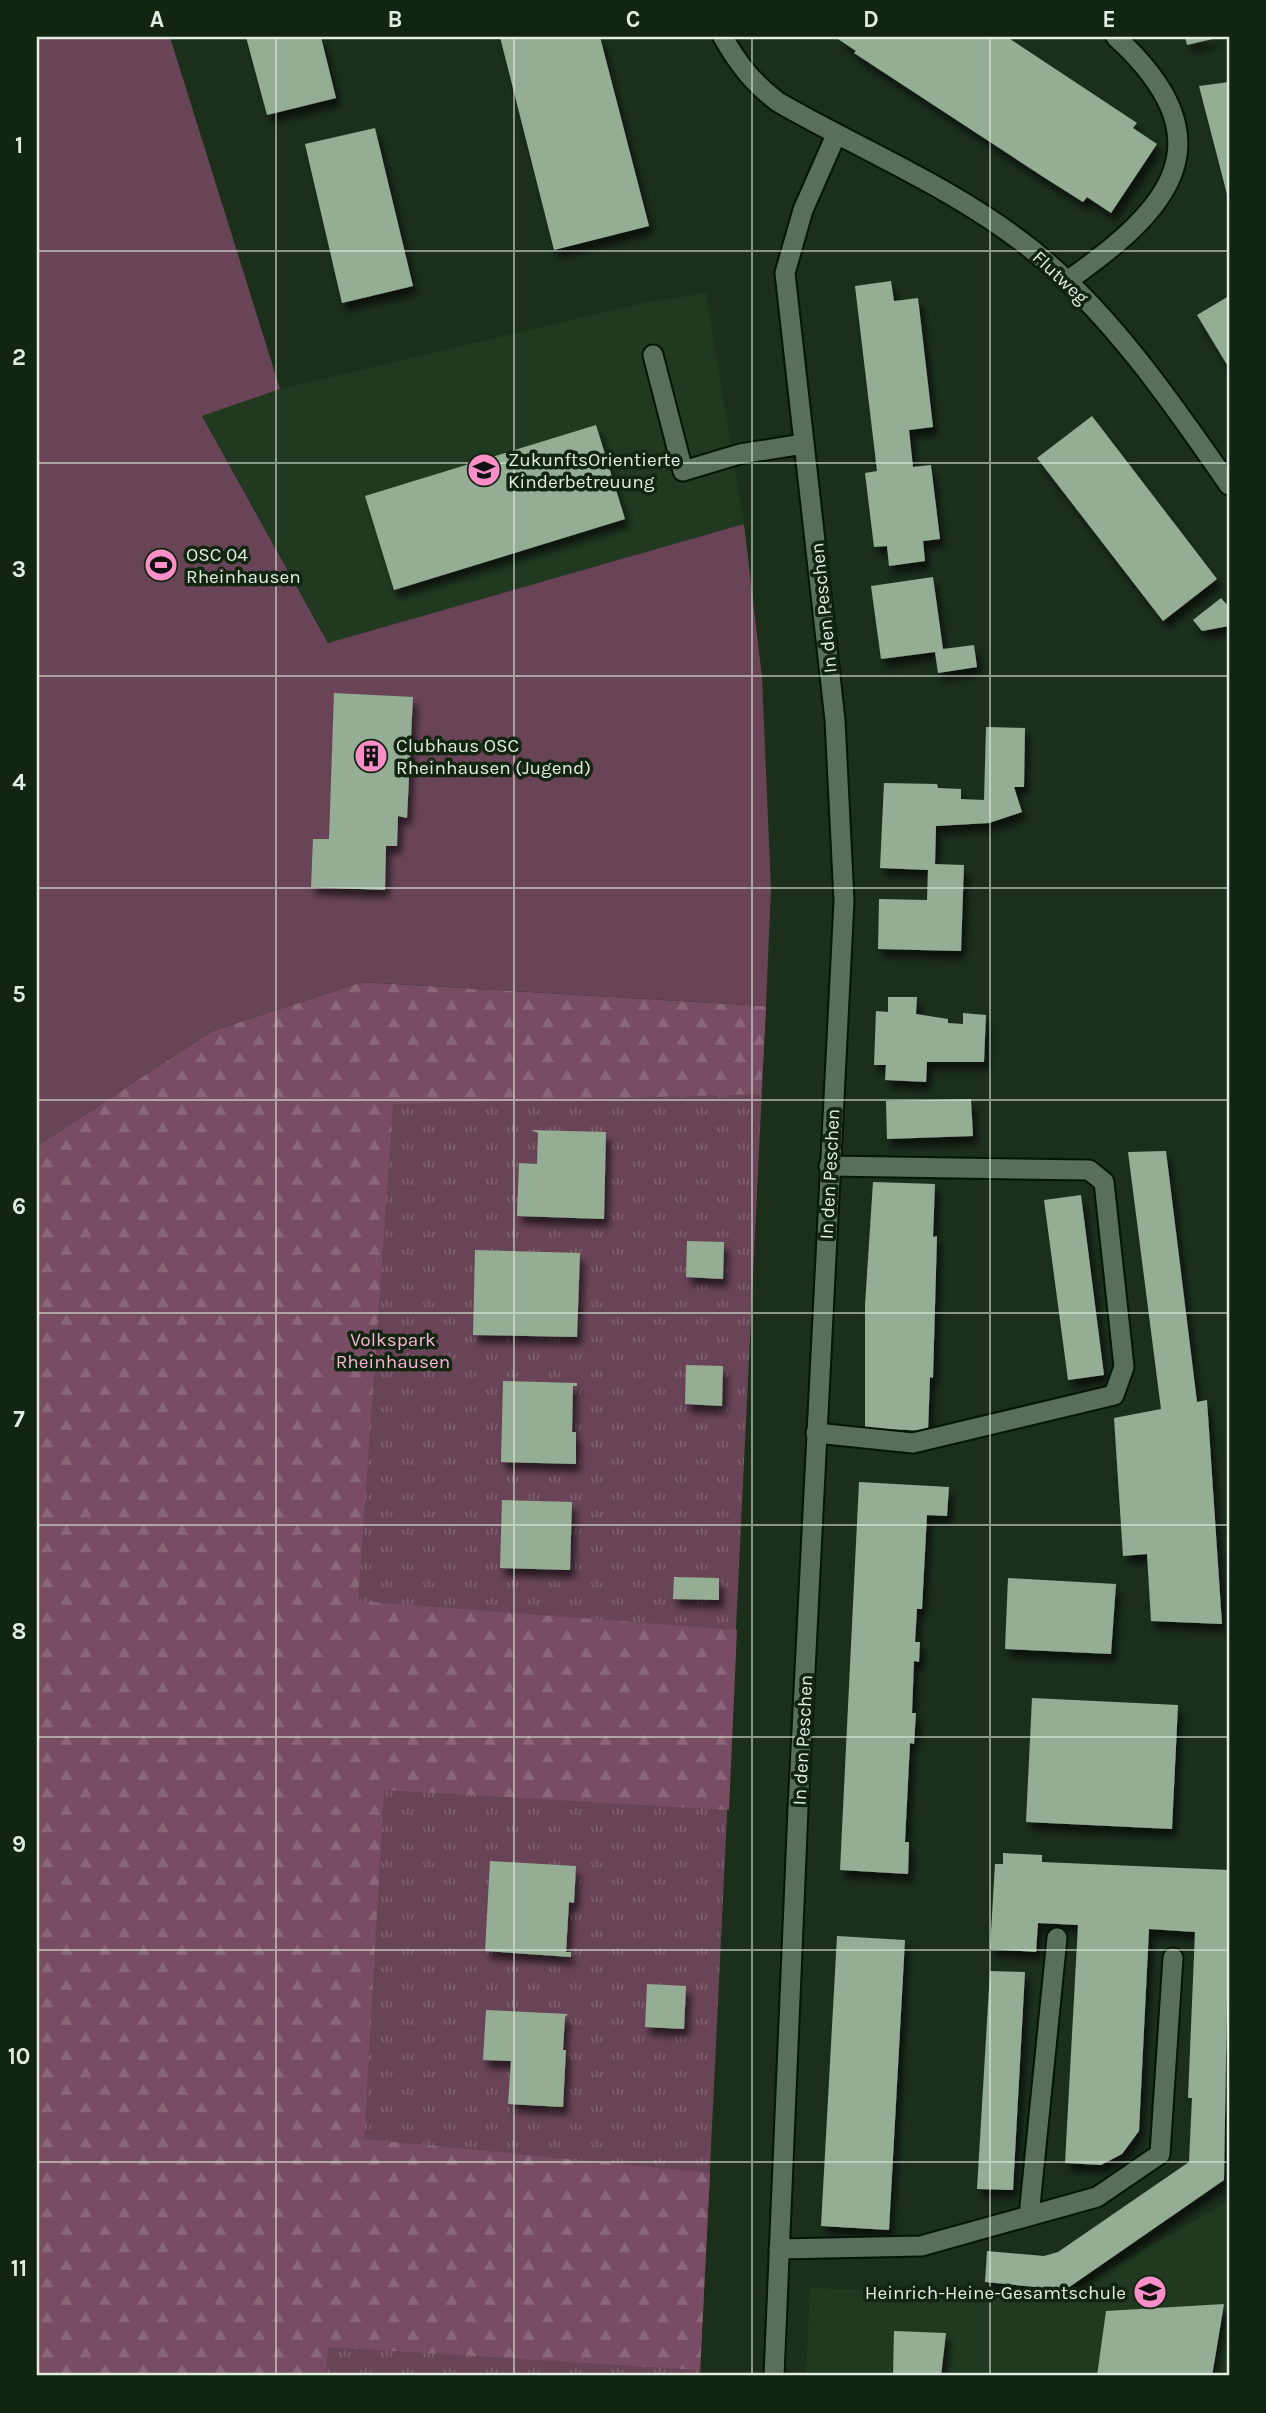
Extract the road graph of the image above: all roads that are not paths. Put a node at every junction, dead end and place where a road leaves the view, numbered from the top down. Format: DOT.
graph roads {
  1 [pos="723,37"];
  2 [pos="1116,37"];
  3 [pos="836,135"];
  4 [pos="1067,281"];
  5 [pos="653,355"];
  6 [pos="803,444"];
  7 [pos="1229,485"];
  8 [pos="829,1166"];
  9 [pos="816,1433"];
  10 [pos="1057,1938"];
  11 [pos="1173,1958"];
  12 [pos="1029,2216"];
  13 [pos="779,2249"];
  14 [pos="774,2376"];
  1 -- 3 [label="street"];
  2 -- 4 [label="street"];
  3 -- 4 [label="street, Flutweg"];
  3 -- 6 [label="street, In den Peschen"];
  4 -- 7 [label="street, Flutweg"];
  5 -- 6 [label="street"];
  6 -- 8 [label="street, In den Peschen"];
  8 -- 9 [label="street, In den Peschen"];
  8 -- 9 [label="street"];
  9 -- 13 [label="street, In den Peschen"];
  10 -- 12 [label="street"];
  11 -- 12 [label="street"];
  12 -- 13 [label="street"];
  13 -- 14 [label="street, In den Peschen"];
}
